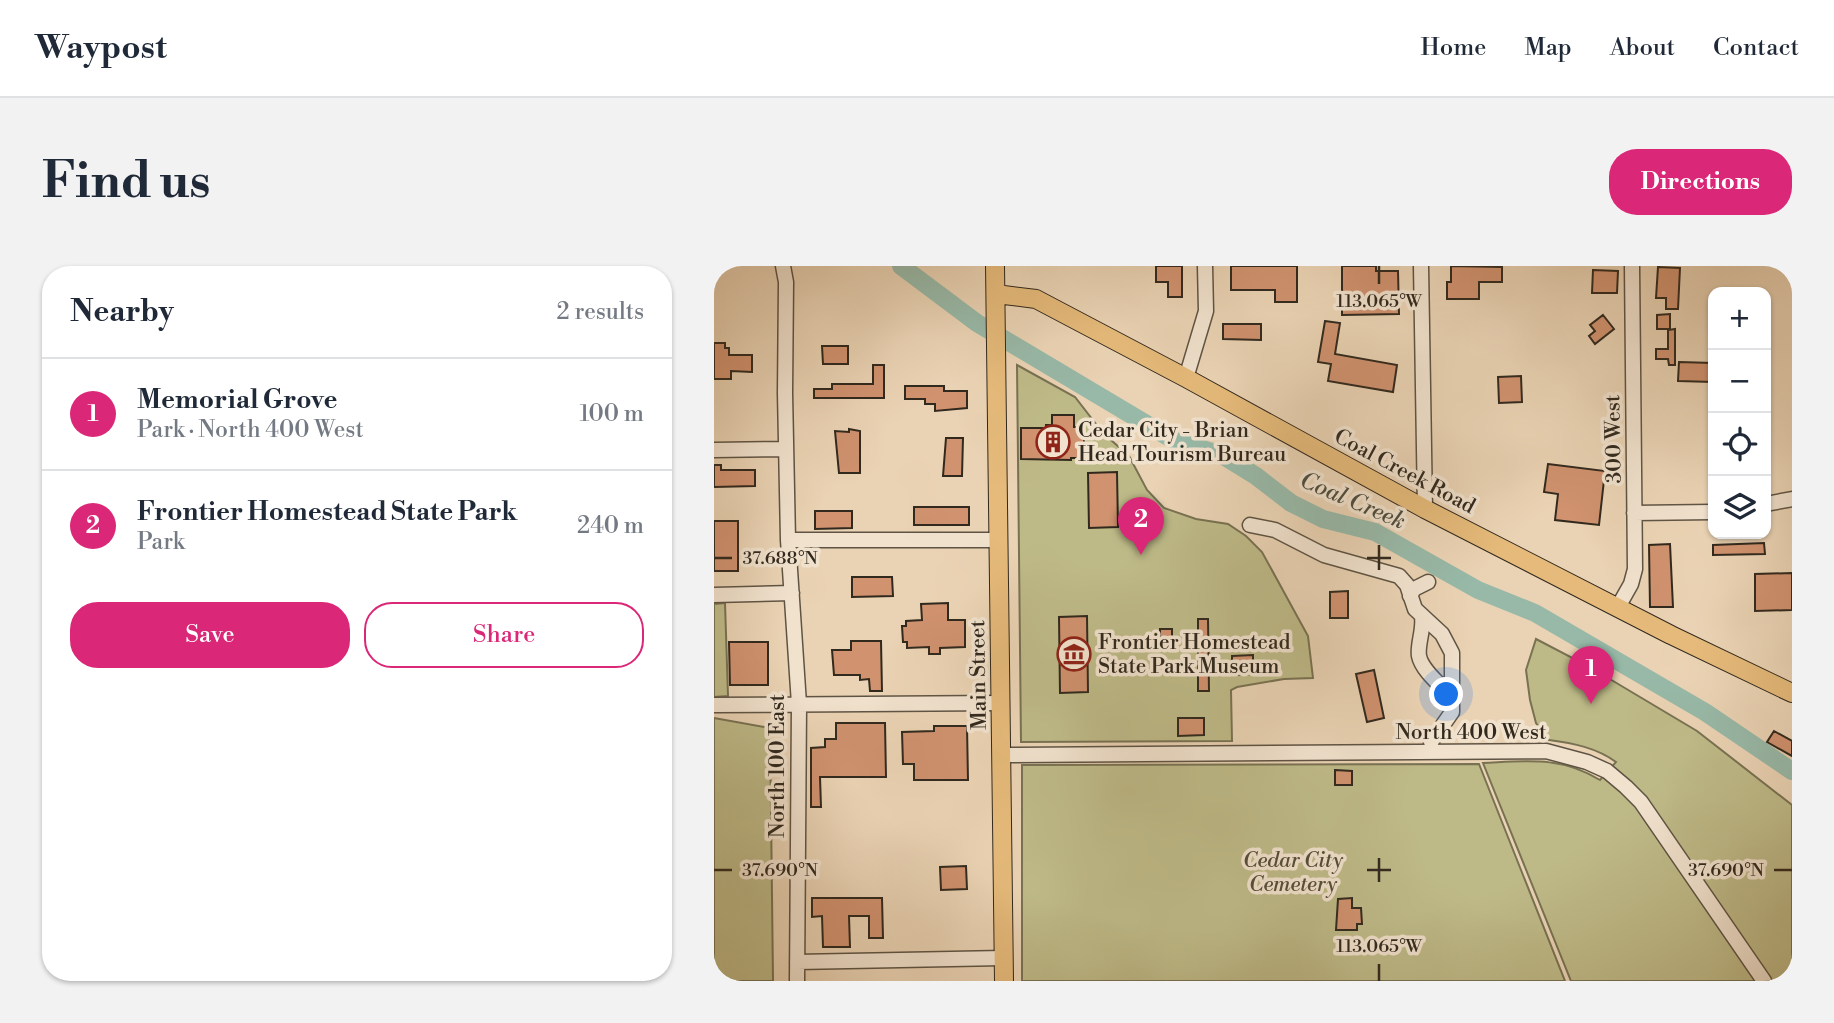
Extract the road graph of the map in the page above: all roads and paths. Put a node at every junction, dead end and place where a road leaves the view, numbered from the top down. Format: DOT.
graph roads {
  1 [pos="783,266"];
  2 [pos="995,266"];
  3 [pos="1205,266"];
  4 [pos="1421,266"];
  5 [pos="1632,266"];
  6 [pos="996,294"];
  7 [pos="1186,378"];
  8 [pos="786,449"];
  9 [pos="714,450"];
  10 [pos="1792,499"];
  11 [pos="1771,503"];
  12 [pos="1424,509"];
  13 [pos="1708,512"];
  14 [pos="1634,513"];
  15 [pos="1250,524"];
  16 [pos="788,540"];
  17 [pos="999,540"];
  18 [pos="1428,582"];
  19 [pos="1409,584"];
  20 [pos="792,593"];
  21 [pos="714,595"];
  22 [pos="1618,607"];
  23 [pos="1422,617"];
  24 [pos="1792,693"];
  25 [pos="1451,696"];
  26 [pos="1001,703"];
  27 [pos="799,704"];
  28 [pos="714,705"];
  29 [pos="1431,742"];
  30 [pos="1002,755"];
  31 [pos="1003,958"];
  32 [pos="797,962"];
  33 [pos="797,981"];
  34 [pos="1004,981"];
  35 [pos="1764,981"];
  1 -- 8 [label="street, North 100 East"];
  2 -- 6 [label="main road, Main Street"];
  3 -- 7 [label="street"];
  4 -- 12 [label="street"];
  5 -- 14 [label="street, 300 West"];
  6 -- 7 [label="main road, Coal Creek Road"];
  6 -- 17 [label="main road, Main Street"];
  7 -- 12 [label="main road, Coal Creek Road"];
  8 -- 9 [label="street"];
  8 -- 16 [label="street, North 100 East"];
  10 -- 11 [label="street"];
  12 -- 22 [label="main road, Coal Creek Road"];
  13 -- 14 [label="street"];
  14 -- 22 [label="street, 300 West"];
  15 -- 19 [label="street"];
  16 -- 17 [label="street"];
  16 -- 20 [label="street, North 100 East"];
  17 -- 26 [label="main road, Main Street"];
  18 -- 19 [label="street"];
  19 -- 23 [label="street"];
  20 -- 21 [label="street"];
  20 -- 27 [label="street, North 100 East"];
  22 -- 24 [label="main road, Coal Creek Road"];
  23 -- 25 [label="street"];
  23 -- 25 [label="street"];
  25 -- 29 [label="street"];
  26 -- 27 [label="street"];
  26 -- 30 [label="main road, Main Street"];
  27 -- 28 [label="street"];
  27 -- 32 [label="street, North 100 East"];
  30 -- 31 [label="main road, Main Street"];
  30 -- 35 [label="street, North 400 West"];
  31 -- 32 [label="street"];
  31 -- 34 [label="main road, Main Street"];
  32 -- 33 [label="street, North 100 East"];
}
